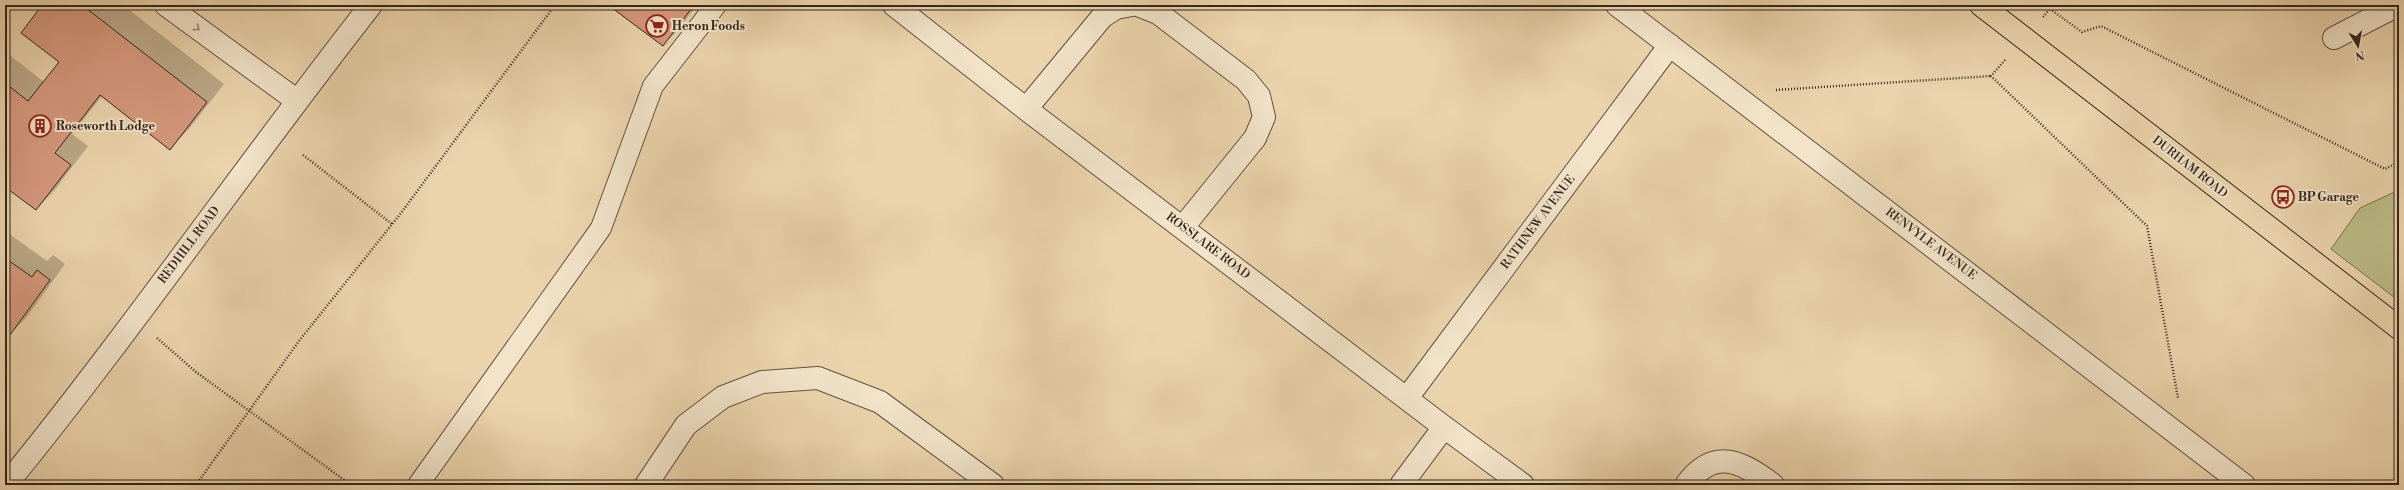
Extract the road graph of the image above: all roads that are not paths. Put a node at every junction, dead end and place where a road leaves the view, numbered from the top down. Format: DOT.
graph roads {
  1 [pos="166,5"];
  2 [pos="371,5"];
  3 [pos="716,5"];
  4 [pos="894,5"];
  5 [pos="1132,5"];
  6 [pos="1138,5"];
  7 [pos="1617,5"];
  8 [pos="1982,5"];
  9 [pos="2398,5"];
  10 [pos="2334,38"];
  11 [pos="1670,46"];
  12 [pos="296,100"];
  13 [pos="1026,109"];
  14 [pos="1184,227"];
  15 [pos="2399,328"];
  16 [pos="1407,398"];
  17 [pos="1444,427"];
  18 [pos="6,485"];
  19 [pos="418,485"];
  20 [pos="646,485"];
  21 [pos="993,485"];
  22 [pos="1401,485"];
  23 [pos="1523,485"];
  24 [pos="1686,485"];
  25 [pos="1773,485"];
  26 [pos="2244,485"];
  1 -- 12 [label="street, one-way"];
  2 -- 12 [label="street, REDHILL ROAD"];
  3 -- 19 [label="lane"];
  4 -- 13 [label="street, ROSSLARE ROAD"];
  5 -- 13 [label="street"];
  6 -- 14 [label="street"];
  7 -- 11 [label="street, RENVYLE AVENUE"];
  8 -- 15 [label="main road, DURHAM ROAD"];
  9 -- 10 [label="street"];
  11 -- 16 [label="street, RATHNEW AVENUE"];
  11 -- 26 [label="street, RENVYLE AVENUE"];
  12 -- 18 [label="street, REDHILL ROAD"];
  13 -- 14 [label="street, ROSSLARE ROAD"];
  14 -- 16 [label="street, ROSSLARE ROAD"];
  16 -- 17 [label="street, ROSSLARE ROAD"];
  17 -- 22 [label="street"];
  17 -- 23 [label="street, ROSSLARE ROAD"];
  20 -- 21 [label="street"];
  24 -- 25 [label="street"];
}
